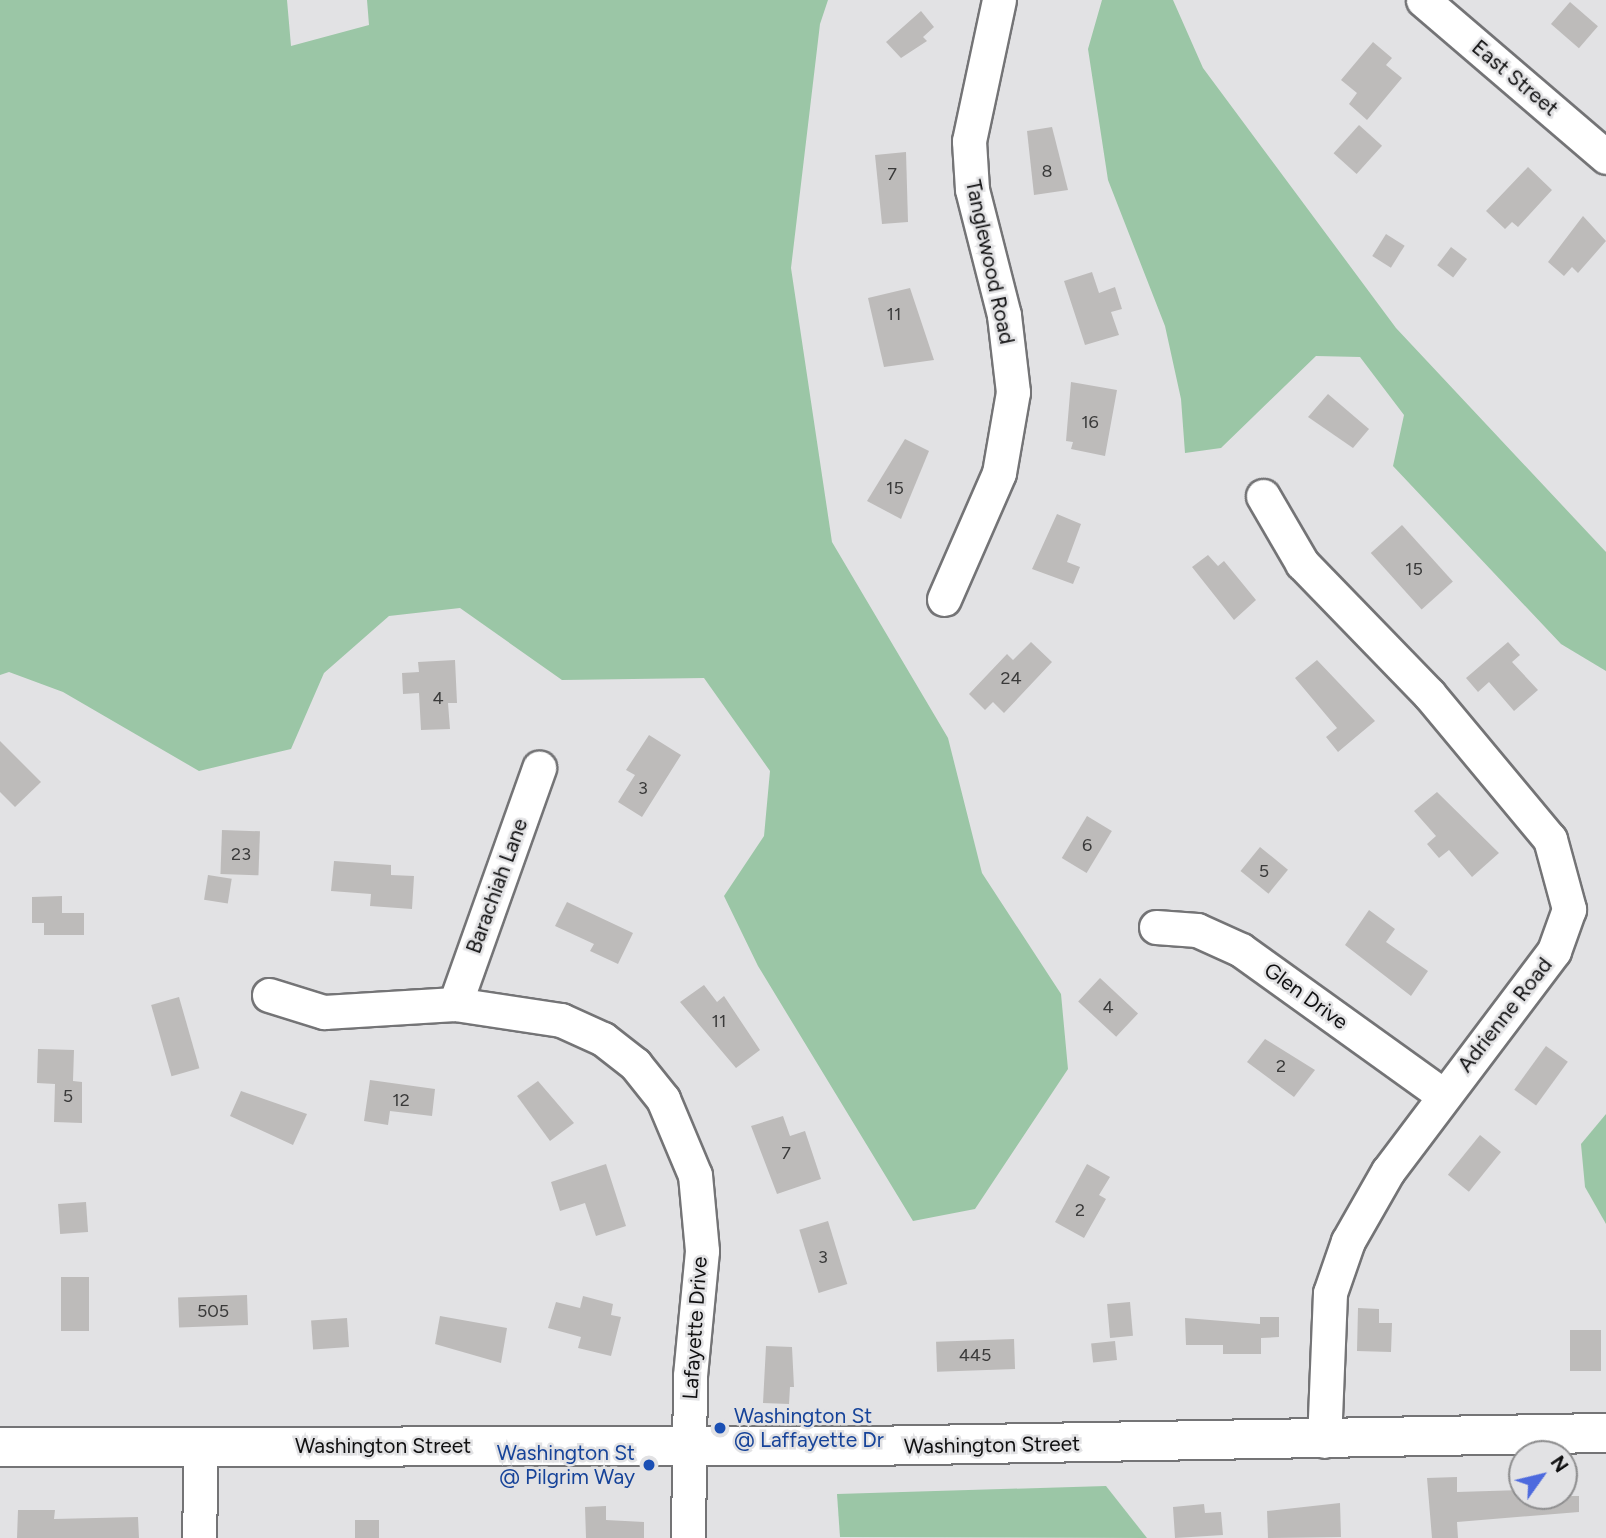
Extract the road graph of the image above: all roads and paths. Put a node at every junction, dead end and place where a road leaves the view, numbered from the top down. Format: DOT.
graph roads {
  1 [pos="999,0"];
  2 [pos="1423,0"];
  3 [pos="1606,157"];
  4 [pos="1263,496"];
  5 [pos="944,599"];
  6 [pos="540,768"];
  7 [pos="1157,927"];
  8 [pos="269,995"];
  9 [pos="455,1004"];
  10 [pos="1443,1094"];
  11 [pos="1606,1433"];
  12 [pos="1324,1441"];
  13 [pos="688,1445"];
  14 [pos="201,1446"];
  15 [pos="0,1447"];
  16 [pos="199,1538"];
  17 [pos="688,1538"];
  1 -- 5 [label="street, Tanglewood Road"];
  2 -- 3 [label="street, East Street"];
  4 -- 10 [label="street, Adrienne Road"];
  6 -- 9 [label="street, Barachiah Lane"];
  7 -- 10 [label="street, Glen Drive"];
  8 -- 9 [label="street, Lafayette Drive"];
  9 -- 13 [label="street, Lafayette Drive"];
  10 -- 12 [label="street, Adrienne Road"];
  11 -- 12 [label="main road, Washington Street"];
  12 -- 13 [label="main road, Washington Street"];
  13 -- 14 [label="main road, Washington Street"];
  13 -- 17 [label="street, Lafayette Drive"];
  14 -- 15 [label="main road, Washington Street"];
  14 -- 16 [label="street"];
}
